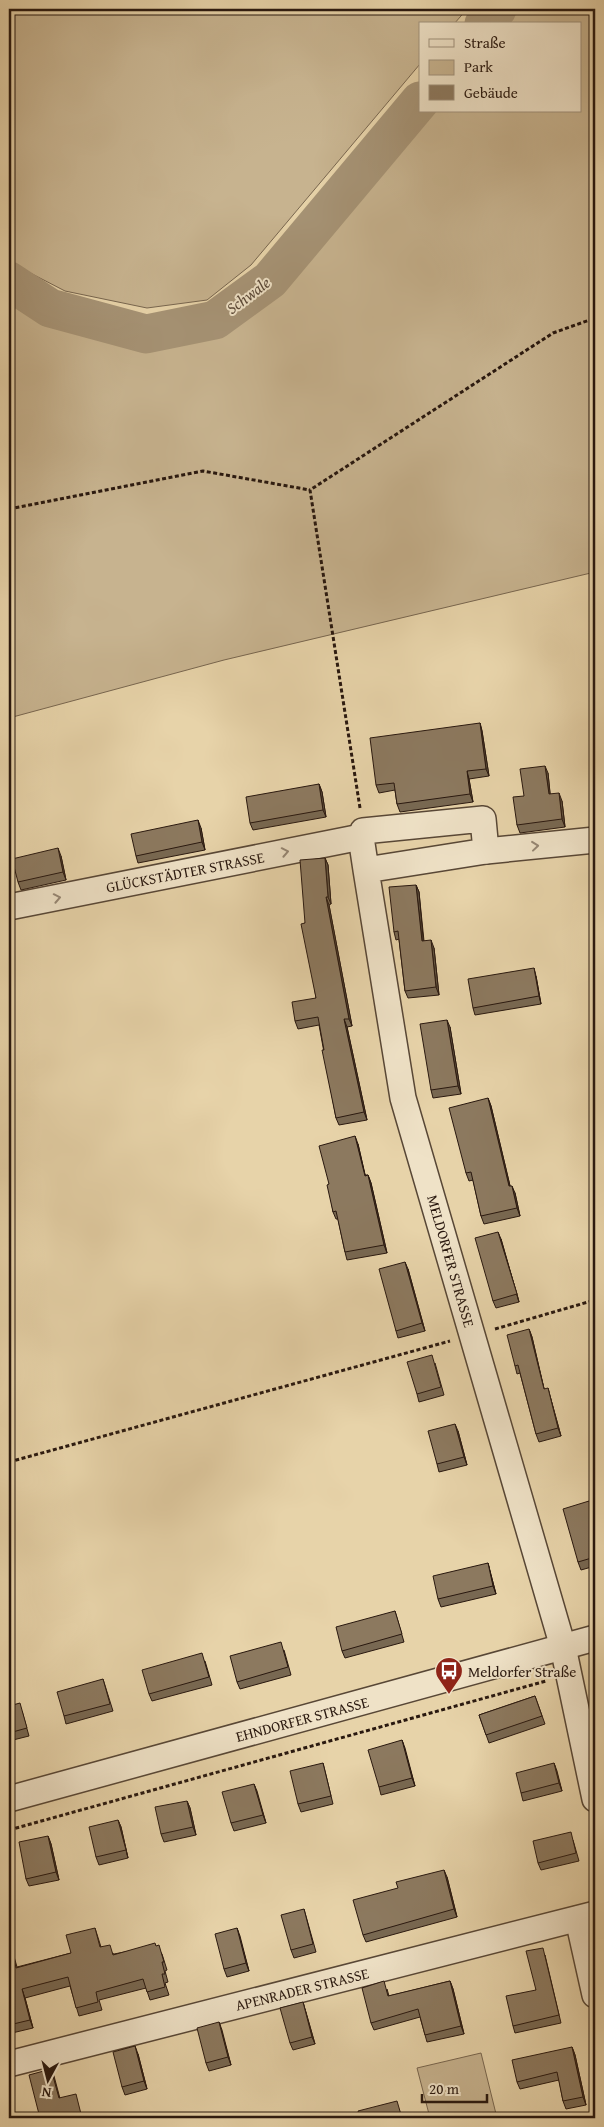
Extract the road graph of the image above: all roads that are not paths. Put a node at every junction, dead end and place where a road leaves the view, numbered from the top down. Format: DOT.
graph roads {
  1 [pos="362,834"];
  2 [pos="595,840"];
  3 [pos="486,851"];
  4 [pos="366,870"];
  5 [pos="9,907"];
  6 [pos="595,1638"];
  7 [pos="563,1647"];
  8 [pos="9,1799"];
  9 [pos="595,1799"];
  10 [pos="586,1916"];
  11 [pos="595,1994"];
  12 [pos="9,2064"];
  1 -- 3 [label="street, GLÜCKSTÄDTER STRASSE"];
  1 -- 4 [label="street"];
  5 -- 1 [label="street, GLÜCKSTÄDTER STRASSE, one-way"];
  3 -- 2 [label="street, one-way"];
  3 -- 4 [label="street"];
  4 -- 7 [label="street, MELDORFER STRASSE"];
  6 -- 7 [label="street, EHNDORFER STRASSE"];
  7 -- 8 [label="street, EHNDORFER STRASSE"];
  7 -- 9 [label="street, MELDORFER STRASSE"];
  10 -- 11 [label="street"];
  10 -- 12 [label="street, APENRADER STRASSE"];
}
